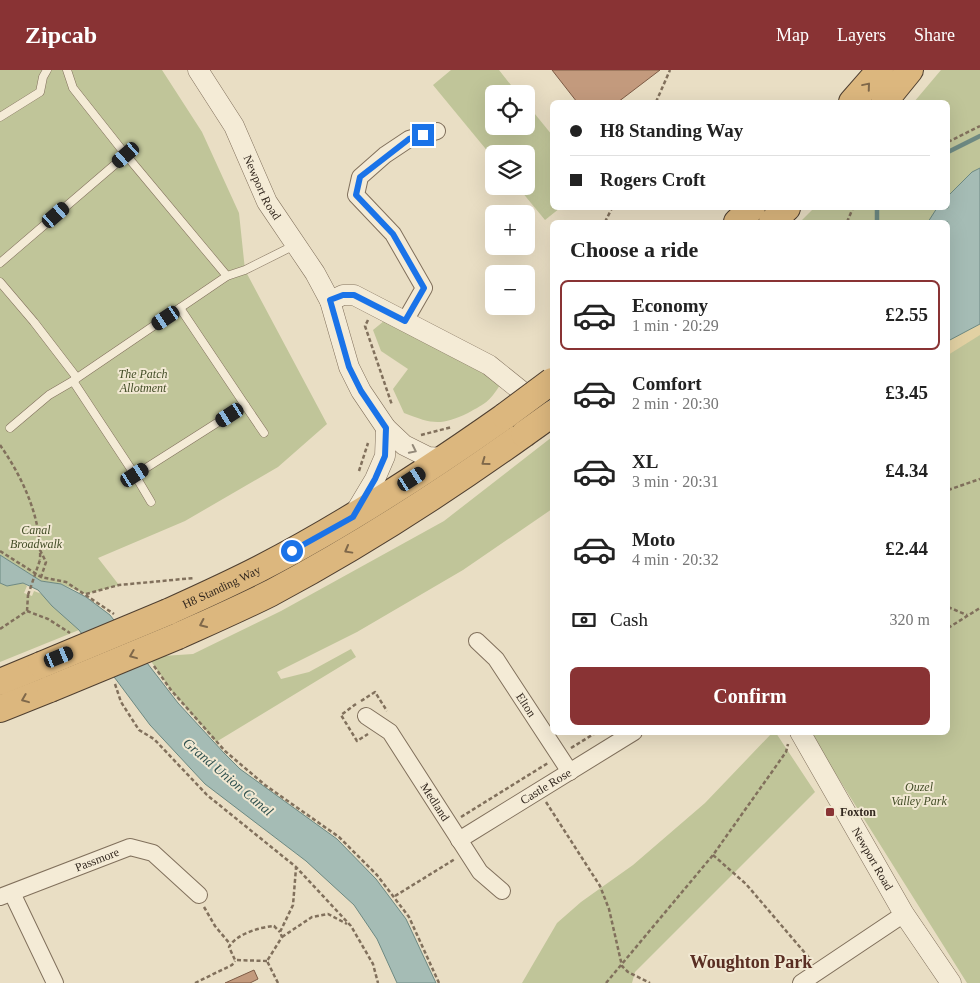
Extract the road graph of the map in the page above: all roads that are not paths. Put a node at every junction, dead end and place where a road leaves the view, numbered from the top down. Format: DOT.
graph roads {
  1 [pos="47,70"];
  2 [pos="77,70"];
  3 [pos="200,70"];
  4 [pos="880,70"];
  5 [pos="910,70"];
  6 [pos="68,72"];
  7 [pos="854,100"];
  8 [pos="886,100"];
  9 [pos="0,117"];
  10 [pos="437,131"];
  11 [pos="126,155"];
  12 [pos="750,210"];
  13 [pos="785,210"];
  14 [pos="739,220"];
  15 [pos="774,220"];
  16 [pos="295,244"];
  17 [pos="0,262"];
  18 [pos="227,276"];
  19 [pos="0,282"];
  20 [pos="330,300"];
  21 [pos="180,308"];
  22 [pos="405,321"];
  23 [pos="75,379"];
  24 [pos="550,382"];
  25 [pos="245,405"];
  26 [pos="550,413"];
  27 [pos="550,416"];
  28 [pos="385,425"];
  29 [pos="10,428"];
  30 [pos="264,432"];
  31 [pos="445,458"];
  32 [pos="135,475"];
  33 [pos="151,502"];
  34 [pos="353,517"];
  35 [pos="477,641"];
  36 [pos="0,682"];
  37 [pos="0,709"];
  38 [pos="366,716"];
  39 [pos="629,735"];
  40 [pos="802,735"];
  41 [pos="570,772"];
  42 [pos="463,846"];
  43 [pos="502,891"];
  44 [pos="6,895"];
  45 [pos="199,895"];
  46 [pos="904,914"];
  47 [pos="812,978"];
  48 [pos="56,983"];
  49 [pos="952,983"];
  1 -- 9 [label="lane"];
  2 -- 6 [label="lane"];
  3 -- 16 [label="street, Newport Road"];
  7 -- 4 [label="highway, one-way"];
  5 -- 8 [label="highway"];
  6 -- 11 [label="lane"];
  10 -- 22 [label="street"];
  11 -- 17 [label="lane"];
  11 -- 18 [label="lane"];
  12 -- 14 [label="highway"];
  13 -- 15 [label="highway"];
  16 -- 18 [label="lane"];
  16 -- 20 [label="street, Newport Road"];
  18 -- 21 [label="lane"];
  19 -- 23 [label="lane"];
  20 -- 22 [label="street"];
  20 -- 28 [label="street, Newport Road"];
  21 -- 23 [label="lane"];
  21 -- 25 [label="lane"];
  22 -- 26 [label="street"];
  23 -- 29 [label="lane"];
  23 -- 32 [label="lane"];
  24 -- 31 [label="highway, H8 Standing Way, bridge"];
  25 -- 30 [label="lane"];
  25 -- 32 [label="lane"];
  27 -- 37 [label="highway, one-way, bridge"];
  28 -- 31 [label="street, Newport Road, one-way"];
  28 -- 34 [label="street"];
  31 -- 34 [label="highway, H8 Standing Way"];
  32 -- 33 [label="lane"];
  34 -- 36 [label="highway, H8 Standing Way, bridge"];
  35 -- 41 [label="street, Elton"];
  38 -- 42 [label="street, Medland"];
  39 -- 41 [label="street, Castle Rose"];
  40 -- 46 [label="street, Newport Road"];
  41 -- 42 [label="street, Castle Rose"];
  42 -- 43 [label="street, Medland"];
  44 -- 45 [label="street, Passmore"];
  44 -- 48 [label="street, Passmore"];
  46 -- 47 [label="street"];
  46 -- 49 [label="street, Newport Road"];
}
